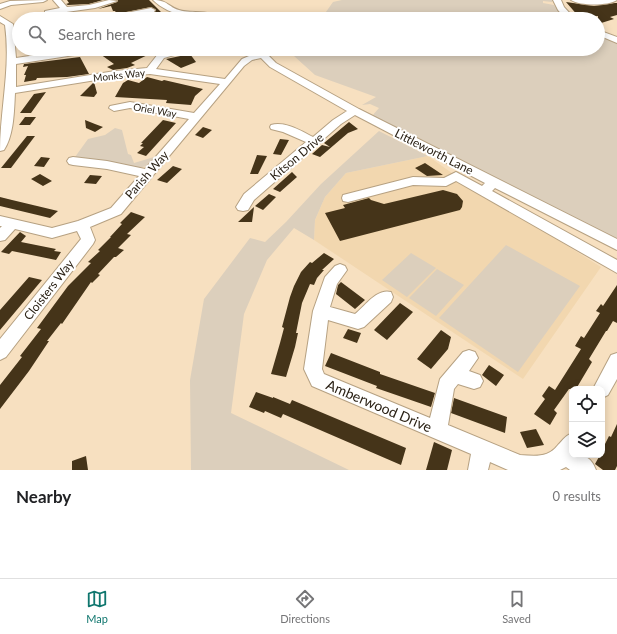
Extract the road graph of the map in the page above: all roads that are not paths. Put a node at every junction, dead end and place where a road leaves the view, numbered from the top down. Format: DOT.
graph roads {
  1 [pos="43,0"];
  2 [pos="57,0"];
  3 [pos="113,0"];
  4 [pos="157,0"];
  5 [pos="575,0"];
  6 [pos="613,0"];
  7 [pos="557,2"];
  8 [pos="548,3"];
  9 [pos="0,7"];
  10 [pos="65,9"];
  11 [pos="151,10"];
  12 [pos="52,12"];
  13 [pos="133,12"];
  14 [pos="142,12"];
  15 [pos="176,12"];
  16 [pos="565,12"];
  17 [pos="0,18"];
  18 [pos="12,30"];
  19 [pos="605,35"];
  20 [pos="617,40"];
  21 [pos="12,47"];
  22 [pos="11,51"];
  23 [pos="0,53"];
  24 [pos="49,56"];
  25 [pos="161,56"];
  26 [pos="250,56"];
  27 [pos="263,56"];
  28 [pos="11,62"];
  29 [pos="150,72"];
  30 [pos="227,82"];
  31 [pos="11,91"];
  32 [pos="114,108"];
  33 [pos="373,108"];
  34 [pos="358,113"];
  35 [pos="197,117"];
  36 [pos="275,127"];
  37 [pos="315,142"];
  38 [pos="0,148"];
  39 [pos="73,161"];
  40 [pos="148,174"];
  41 [pos="494,182"];
  42 [pos="483,192"];
  43 [pos="348,198"];
  44 [pos="243,207"];
  45 [pos="6,222"];
  46 [pos="82,225"];
  47 [pos="0,236"];
  48 [pos="617,245"];
  49 [pos="617,267"];
  50 [pos="340,270"];
  51 [pos="384,297"];
  52 [pos="321,311"];
  53 [pos="0,352"];
  54 [pos="469,358"];
  55 [pos="616,367"];
  56 [pos="454,375"];
  57 [pos="474,381"];
  58 [pos="604,386"];
  59 [pos="437,429"];
  60 [pos="569,449"];
  61 [pos="482,450"];
  62 [pos="576,458"];
  63 [pos="478,470"];
  64 [pos="586,470"];
  1 -- 9 [label="street"];
  2 -- 10 [label="street"];
  3 -- 10 [label="street"];
  3 -- 13 [label="street"];
  4 -- 15 [label="street"];
  5 -- 6 [label="street"];
  7 -- 8 [label="street"];
  7 -- 16 [label="street"];
  10 -- 12 [label="street"];
  11 -- 14 [label="street"];
  17 -- 18 [label="street"];
  19 -- 20 [label="street"];
  21 -- 22 [label="street"];
  22 -- 23 [label="street"];
  22 -- 28 [label="street"];
  24 -- 28 [label="street"];
  25 -- 29 [label="street"];
  26 -- 30 [label="street, Parish Way"];
  27 -- 34 [label="street, Littleworth Lane"];
  28 -- 31 [label="street"];
  29 -- 30 [label="street, Monks Way"];
  29 -- 31 [label="street, Monks Way"];
  30 -- 35 [label="street, Parish Way"];
  31 -- 38 [label="street"];
  32 -- 35 [label="street, Oriel Way"];
  33 -- 34 [label="street, Kitson Drive"];
  34 -- 37 [label="street, Kitson Drive"];
  34 -- 41 [label="street, Littleworth Lane"];
  35 -- 40 [label="street, Parish Way"];
  36 -- 37 [label="street"];
  37 -- 44 [label="street, Kitson Drive"];
  39 -- 40 [label="street"];
  40 -- 46 [label="street, Parish Way"];
  41 -- 42 [label="street"];
  41 -- 48 [label="street, Littleworth Lane"];
  42 -- 43 [label="street"];
  42 -- 49 [label="street"];
  45 -- 46 [label="street, Parish Way"];
  45 -- 47 [label="street"];
  46 -- 53 [label="street, Cloisters Way"];
  50 -- 52 [label="street, Amberwood Drive"];
  51 -- 52 [label="street"];
  52 -- 59 [label="street, Amberwood Drive"];
  54 -- 56 [label="street"];
  55 -- 58 [label="street"];
  56 -- 57 [label="street"];
  56 -- 59 [label="street"];
  59 -- 61 [label="street, Amberwood Drive"];
  60 -- 61 [label="street, Amberwood Drive"];
  61 -- 63 [label="street"];
  62 -- 64 [label="street"];
}
